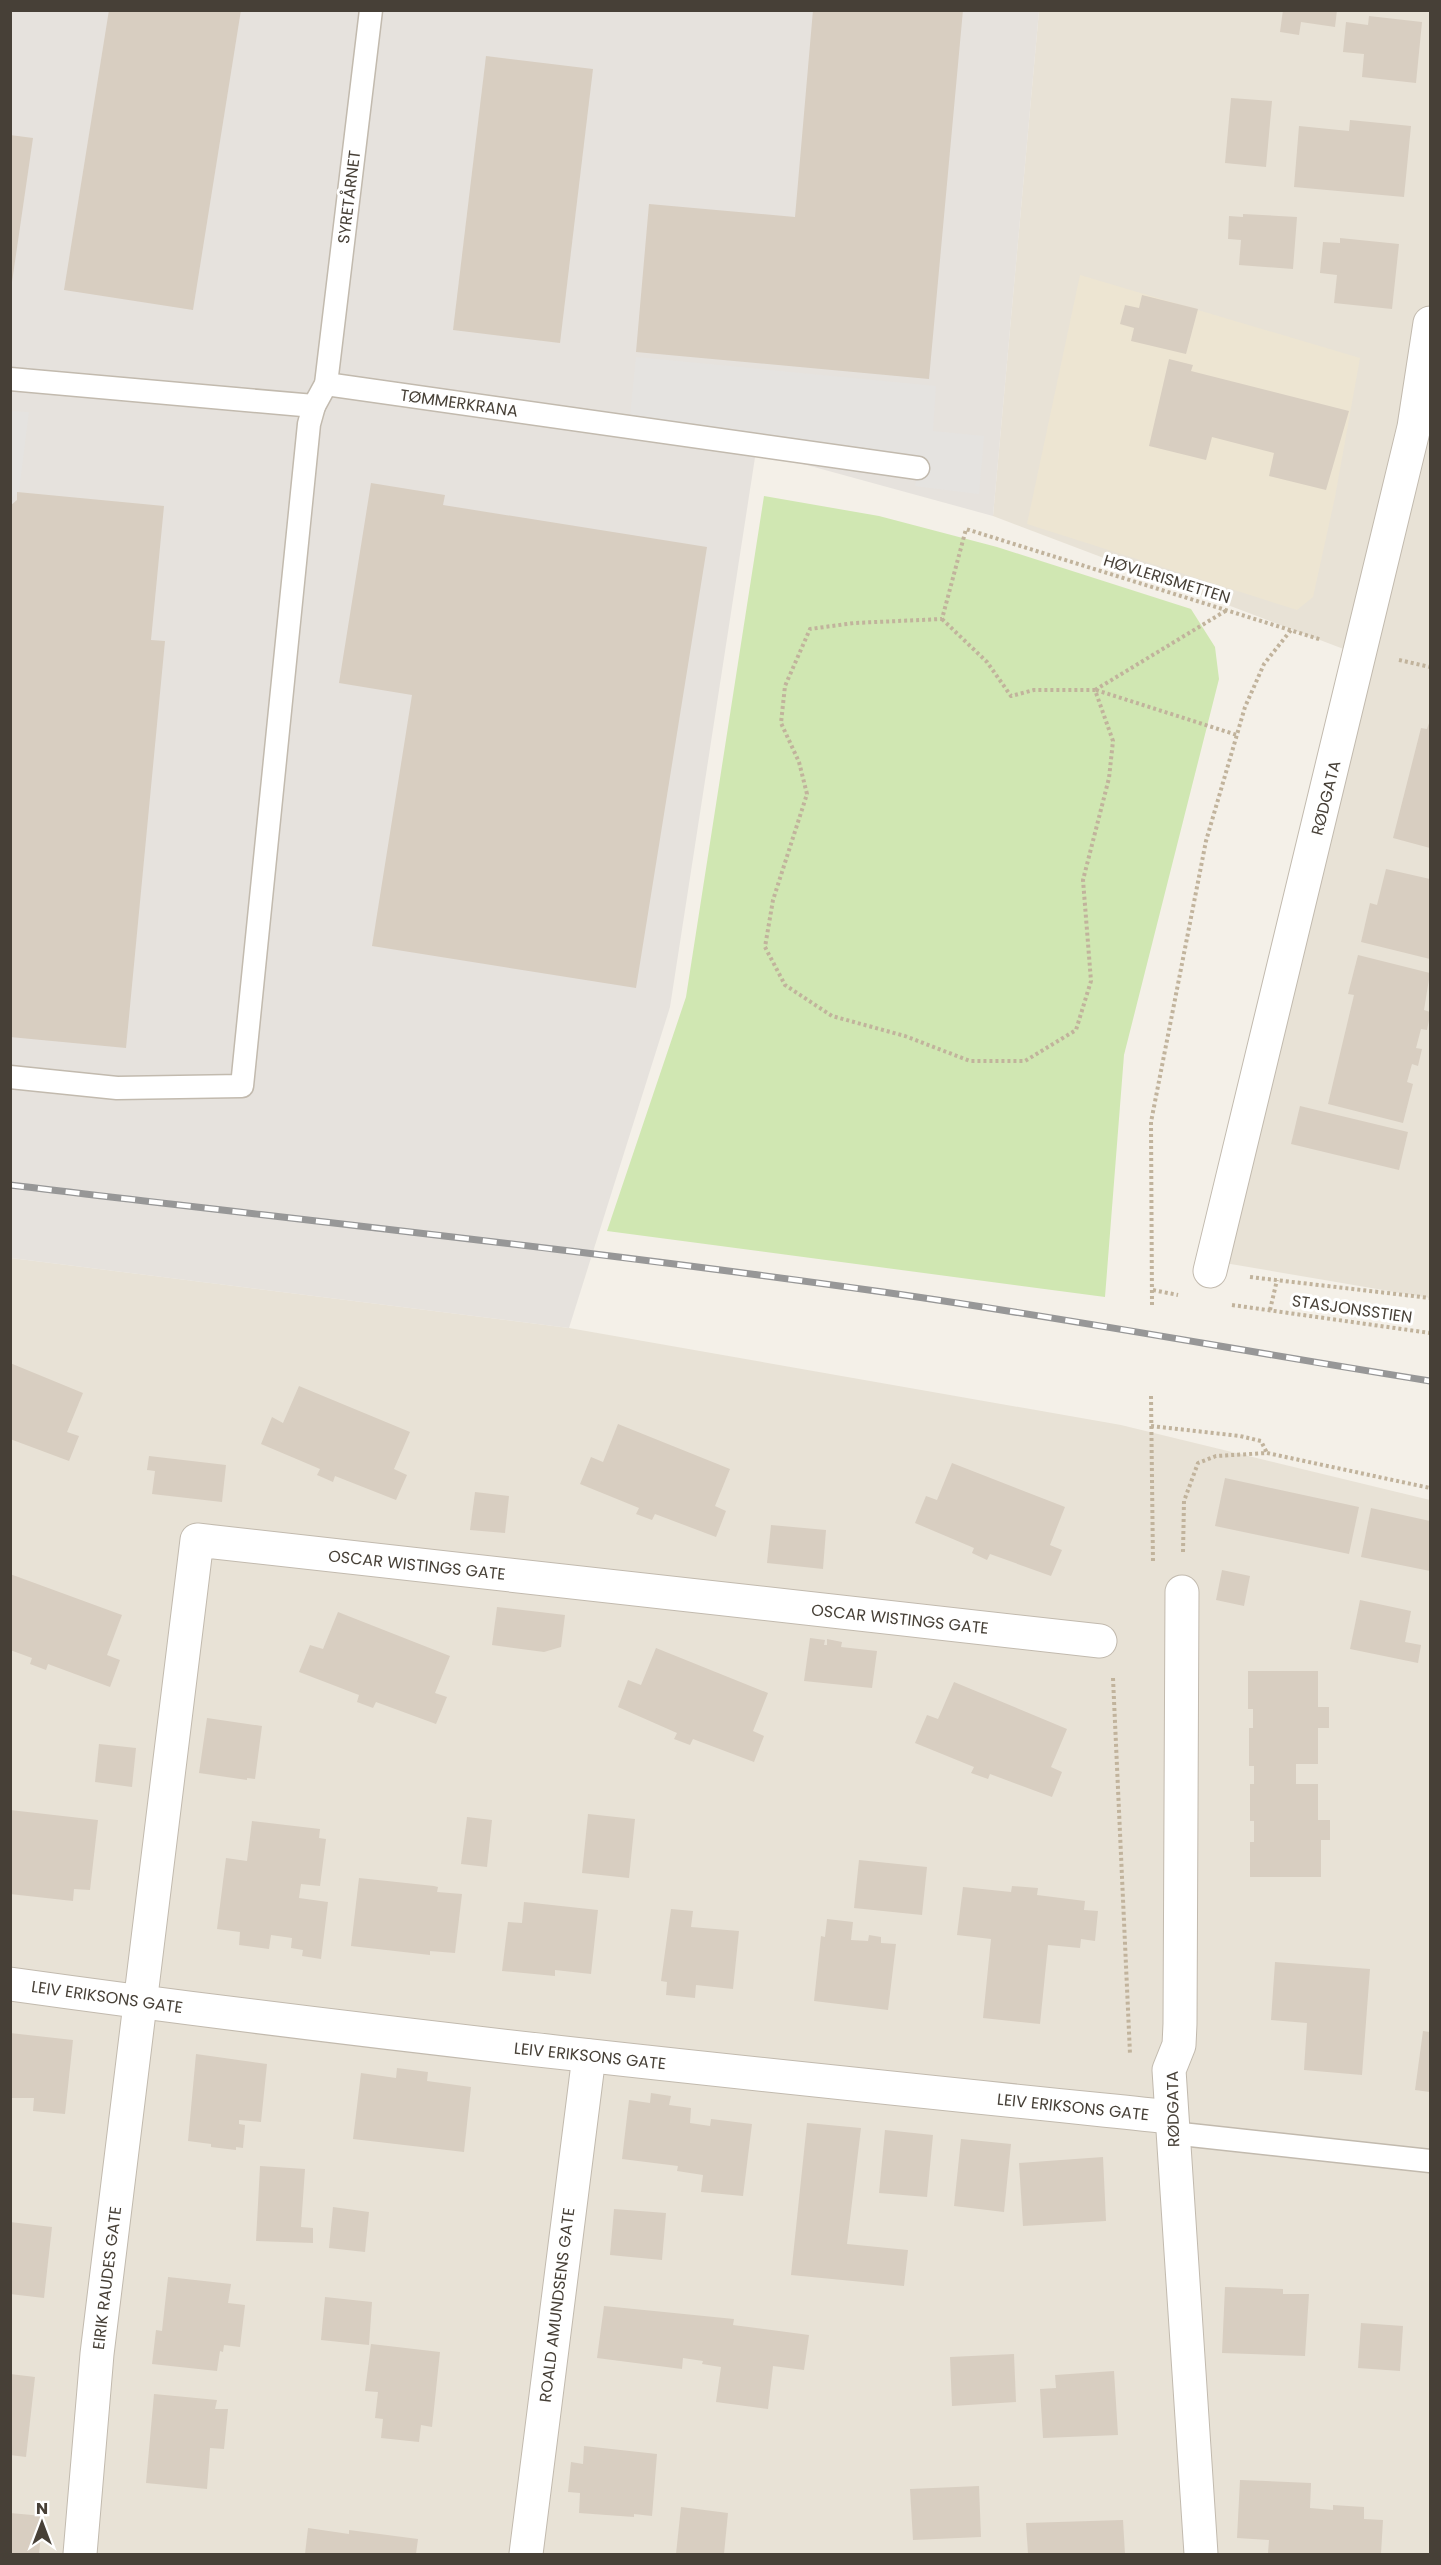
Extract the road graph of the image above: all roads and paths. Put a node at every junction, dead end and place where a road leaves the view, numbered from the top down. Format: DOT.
graph roads {
  1 [pos="371,10"];
  2 [pos="1431,323"];
  3 [pos="10,379"];
  4 [pos="326,384"];
  5 [pos="314,406"];
  6 [pos="918,468"];
  7 [pos="1227,610"];
  8 [pos="942,619"];
  9 [pos="1291,630"];
  10 [pos="1361,652"];
  11 [pos="1095,690"];
  12 [pos="1237,735"];
  13 [pos="10,1077"];
  14 [pos="1210,1271"];
  15 [pos="1277,1280"];
  16 [pos="1431,1298"];
  17 [pos="1152,1305"];
  18 [pos="1252,1308"];
  19 [pos="1270,1310"];
  20 [pos="1431,1333"];
  21 [pos="1151,1426"];
  22 [pos="1267,1454"];
  23 [pos="1431,1488"];
  24 [pos="1182,1592"];
  25 [pos="1100,1641"];
  26 [pos="10,1984"];
  27 [pos="141,2002"];
  28 [pos="588,2056"];
  29 [pos="1169,2070"];
  30 [pos="1171,2125"];
  31 [pos="1431,2161"];
  32 [pos="80,2554"];
  33 [pos="526,2554"];
  34 [pos="1201,2554"];
  1 -- 4 [label="lane, SYRETÅRNET"];
  2 -- 10 [label="street, RØDGATA"];
  3 -- 5 [label="lane"];
  4 -- 5 [label="lane"];
  4 -- 6 [label="lane, TØMMERKRANA"];
  5 -- 13 [label="lane"];
  7 -- 8 [label="path, HØVLERISMETTEN"];
  7 -- 9 [label="path, HØVLERISMETTEN"];
  7 -- 11 [label="path"];
  8 -- 11 [label="path"];
  8 -- 11 [label="path"];
  9 -- 10 [label="path, HØVLERISMETTEN"];
  9 -- 12 [label="path"];
  10 -- 14 [label="street, RØDGATA"];
  11 -- 12 [label="path"];
  12 -- 17 [label="path"];
  14 -- 15 [label="path"];
  15 -- 16 [label="path"];
  15 -- 19 [label="path"];
  18 -- 19 [label="path, STASJONSSTIEN"];
  19 -- 20 [label="path, STASJONSSTIEN"];
  21 -- 22 [label="path"];
  22 -- 23 [label="path"];
  22 -- 24 [label="path"];
  24 -- 29 [label="street, RØDGATA"];
  25 -- 27 [label="street, OSCAR WISTINGS GATE"];
  25 -- 29 [label="path"];
  26 -- 27 [label="street, LEIV ERIKSONS GATE"];
  27 -- 28 [label="street, LEIV ERIKSONS GATE"];
  27 -- 32 [label="street, EIRIK RAUDES GATE"];
  28 -- 30 [label="street, LEIV ERIKSONS GATE"];
  28 -- 33 [label="street, ROALD AMUNDSENS GATE"];
  29 -- 30 [label="street, RØDGATA"];
  30 -- 31 [label="lane"];
  30 -- 34 [label="street, RØDGATA"];
}
